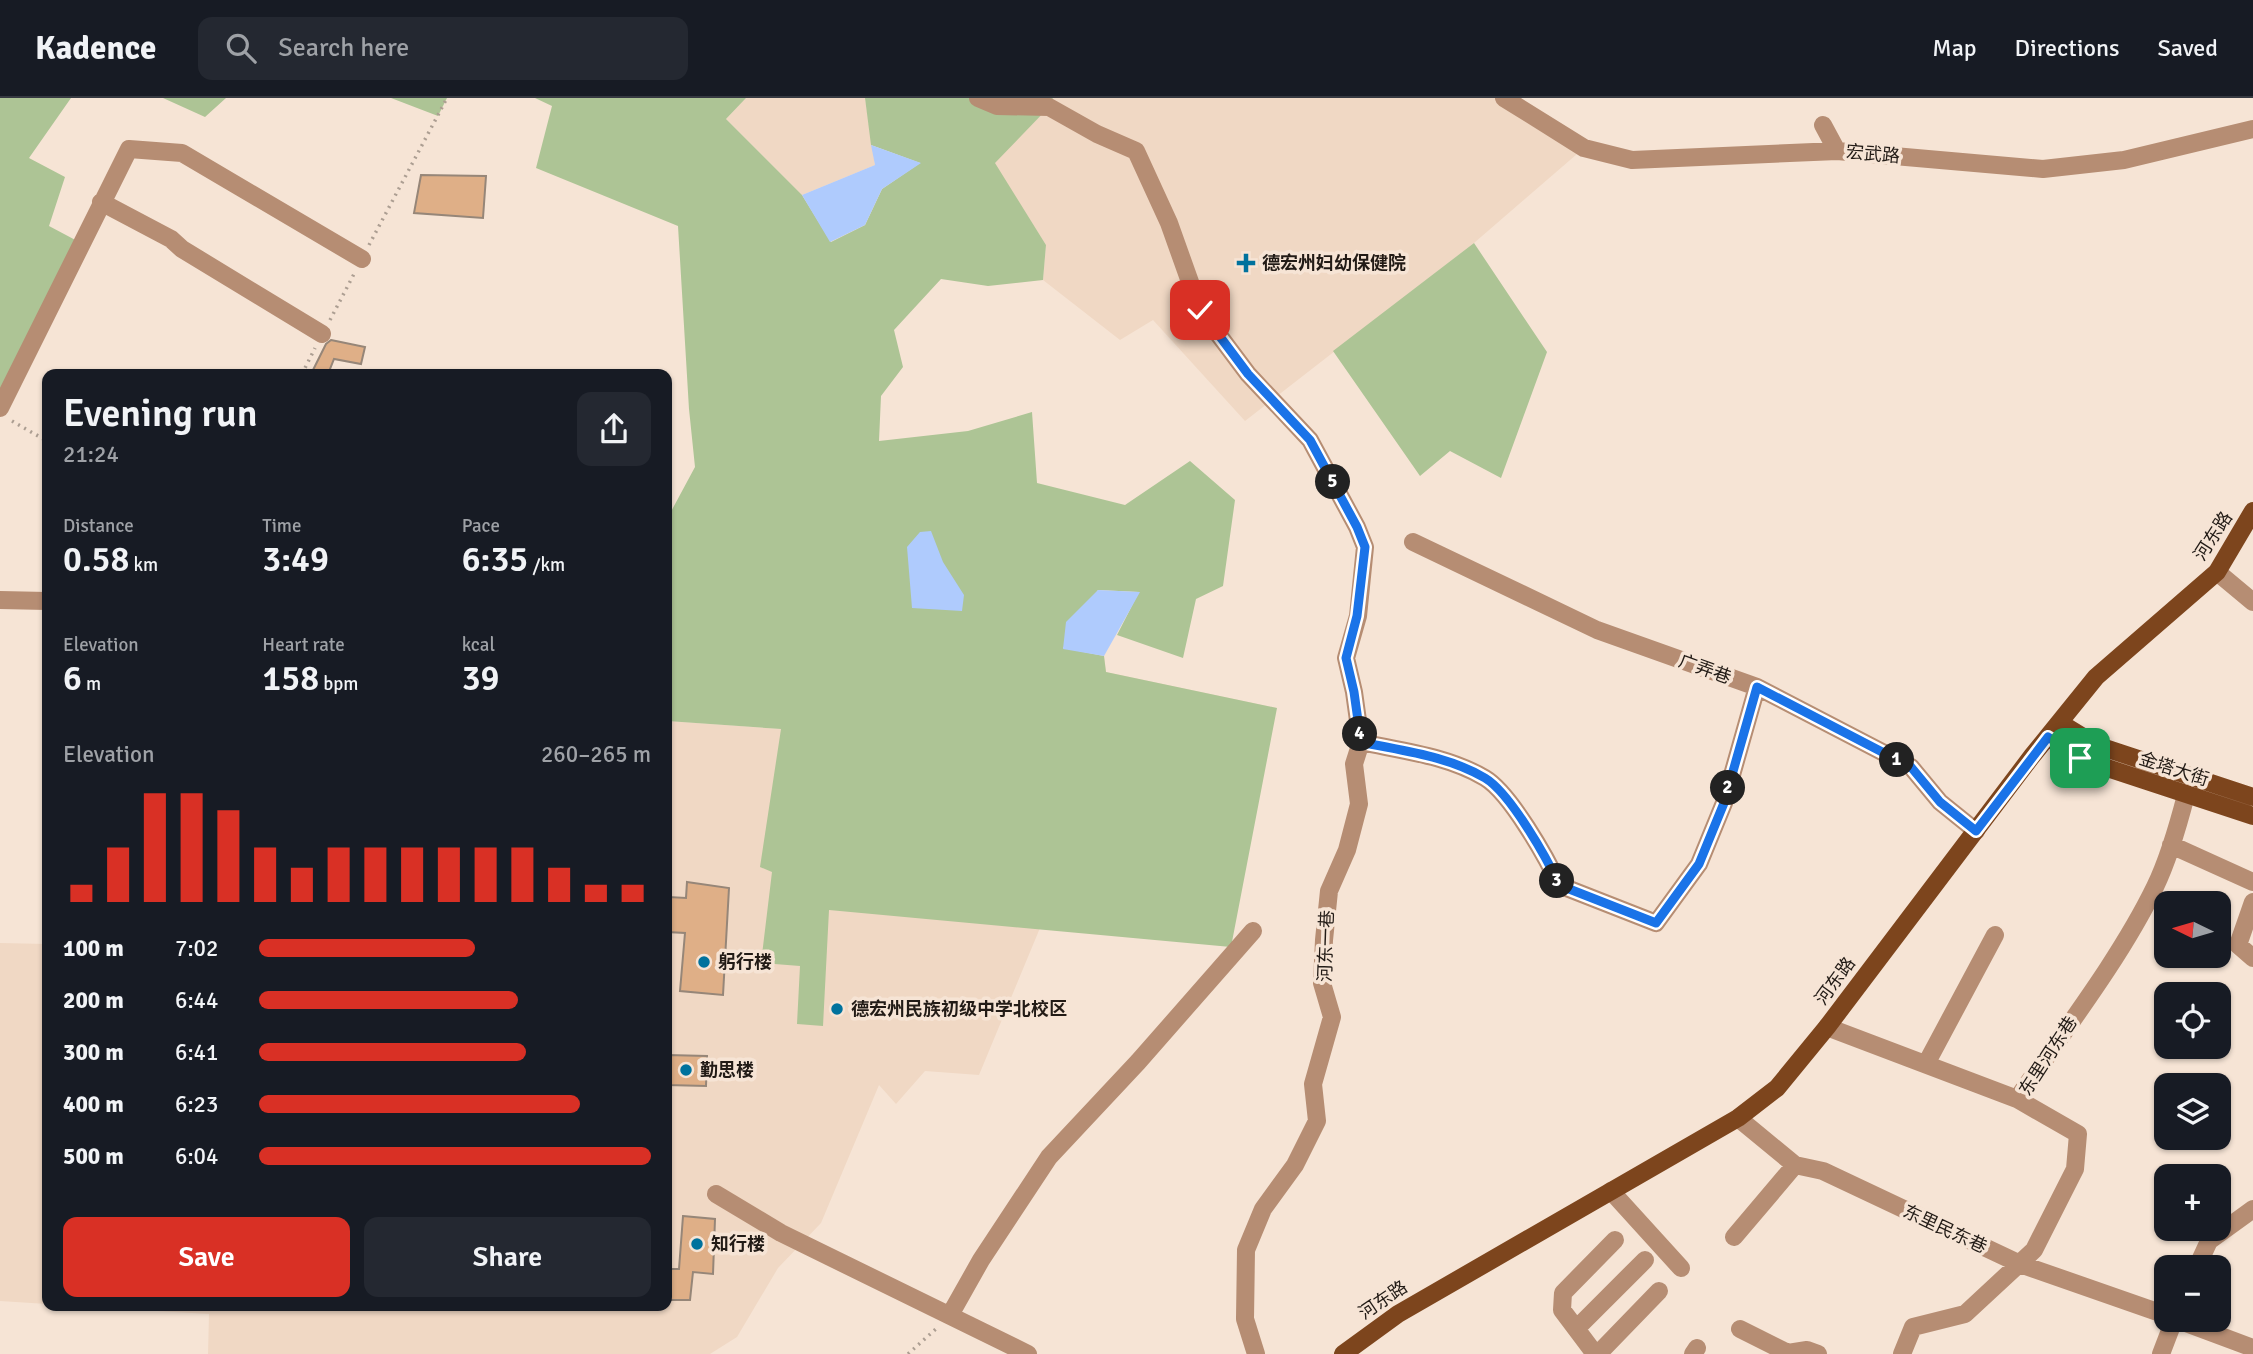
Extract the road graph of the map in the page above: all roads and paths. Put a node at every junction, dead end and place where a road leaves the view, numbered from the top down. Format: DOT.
graph roads {
  1 [pos="447,98"];
  2 [pos="978,98"];
  3 [pos="1504,98"];
  4 [pos="1822,125"];
  5 [pos="2253,129"];
  6 [pos="1837,151"];
  7 [pos="101,202"];
  8 [pos="362,259"];
  9 [pos="323,334"];
  10 [pos="305,369"];
  11 [pos="4,413"];
  12 [pos="42,438"];
  13 [pos="2253,511"];
  14 [pos="1413,542"];
  15 [pos="2217,572"];
  16 [pos="0,600"];
  17 [pos="42,601"];
  18 [pos="2253,602"];
  19 [pos="1757,687"];
  20 [pos="2054,730"];
  21 [pos="1361,742"];
  22 [pos="2186,795"];
  23 [pos="2253,797"];
  24 [pos="2253,816"];
  25 [pos="1976,831"];
  26 [pos="2171,845"];
  27 [pos="2253,882"];
  28 [pos="2253,901"];
  29 [pos="1253,930"];
  30 [pos="1996,935"];
  31 [pos="2253,958"];
  32 [pos="1827,1027"];
  33 [pos="1926,1064"];
  34 [pos="2017,1099"];
  35 [pos="1738,1118"];
  36 [pos="1795,1165"];
  37 [pos="1611,1191"];
  38 [pos="716,1194"];
  39 [pos="2253,1209"];
  40 [pos="1734,1237"];
  41 [pos="1615,1240"];
  42 [pos="2203,1255"];
  43 [pos="1645,1260"];
  44 [pos="2020,1264"];
  45 [pos="1681,1268"];
  46 [pos="1659,1291"];
  47 [pos="2154,1311"];
  48 [pos="950,1315"];
  49 [pos="1576,1329"];
  50 [pos="1740,1329"];
  51 [pos="2171,1332"];
  52 [pos="2209,1332"];
  53 [pos="2253,1348"];
  54 [pos="908,1354"];
  55 [pos="1028,1354"];
  56 [pos="1256,1354"];
  57 [pos="1343,1354"];
  58 [pos="1596,1354"];
  59 [pos="1818,1354"];
  60 [pos="1902,1354"];
  61 [pos="2161,1354"];
  1 -- 8 [label="path"];
  2 -- 21 [label="street, 河东一巷"];
  3 -- 6 [label="street, 宏武路"];
  4 -- 6 [label="street"];
  5 -- 6 [label="street, 宏武路"];
  7 -- 8 [label="street"];
  7 -- 9 [label="street"];
  7 -- 11 [label="street"];
  8 -- 9 [label="path"];
  9 -- 10 [label="path"];
  11 -- 12 [label="path"];
  13 -- 15 [label="main road, 河东路"];
  14 -- 19 [label="street, 广弄巷"];
  15 -- 18 [label="street"];
  15 -- 20 [label="main road, 河东路"];
  16 -- 17 [label="street"];
  19 -- 21 [label="street"];
  19 -- 25 [label="street, 广弄巷"];
  20 -- 22 [label="main road, 金塔大街"];
  20 -- 23 [label="main road, 金塔大街"];
  20 -- 25 [label="main road, 河东路"];
  21 -- 56 [label="street, 河东一巷"];
  22 -- 24 [label="main road, 金塔大街"];
  22 -- 26 [label="street, 东里河东巷"];
  25 -- 32 [label="main road, 河东路"];
  26 -- 27 [label="street"];
  26 -- 34 [label="street, 东里河东巷"];
  28 -- 31 [label="street"];
  29 -- 48 [label="street"];
  30 -- 33 [label="street"];
  32 -- 33 [label="street"];
  32 -- 35 [label="main road, 河东路"];
  33 -- 34 [label="street"];
  34 -- 44 [label="street, 东里河东巷"];
  35 -- 36 [label="street, 东里民东巷"];
  35 -- 37 [label="main road, 河东路"];
  36 -- 40 [label="street"];
  36 -- 44 [label="street, 东里民东巷"];
  37 -- 45 [label="street"];
  37 -- 57 [label="main road, 河东路"];
  38 -- 48 [label="street"];
  39 -- 42 [label="street"];
  41 -- 49 [label="street"];
  43 -- 49 [label="street"];
  44 -- 47 [label="street, 东里民东巷"];
  44 -- 60 [label="street, 东里河东巷"];
  46 -- 58 [label="street"];
  48 -- 54 [label="path"];
  48 -- 55 [label="street"];
  49 -- 58 [label="street"];
  50 -- 59 [label="street"];
  51 -- 61 [label="street"];
  52 -- 53 [label="street"];
}
